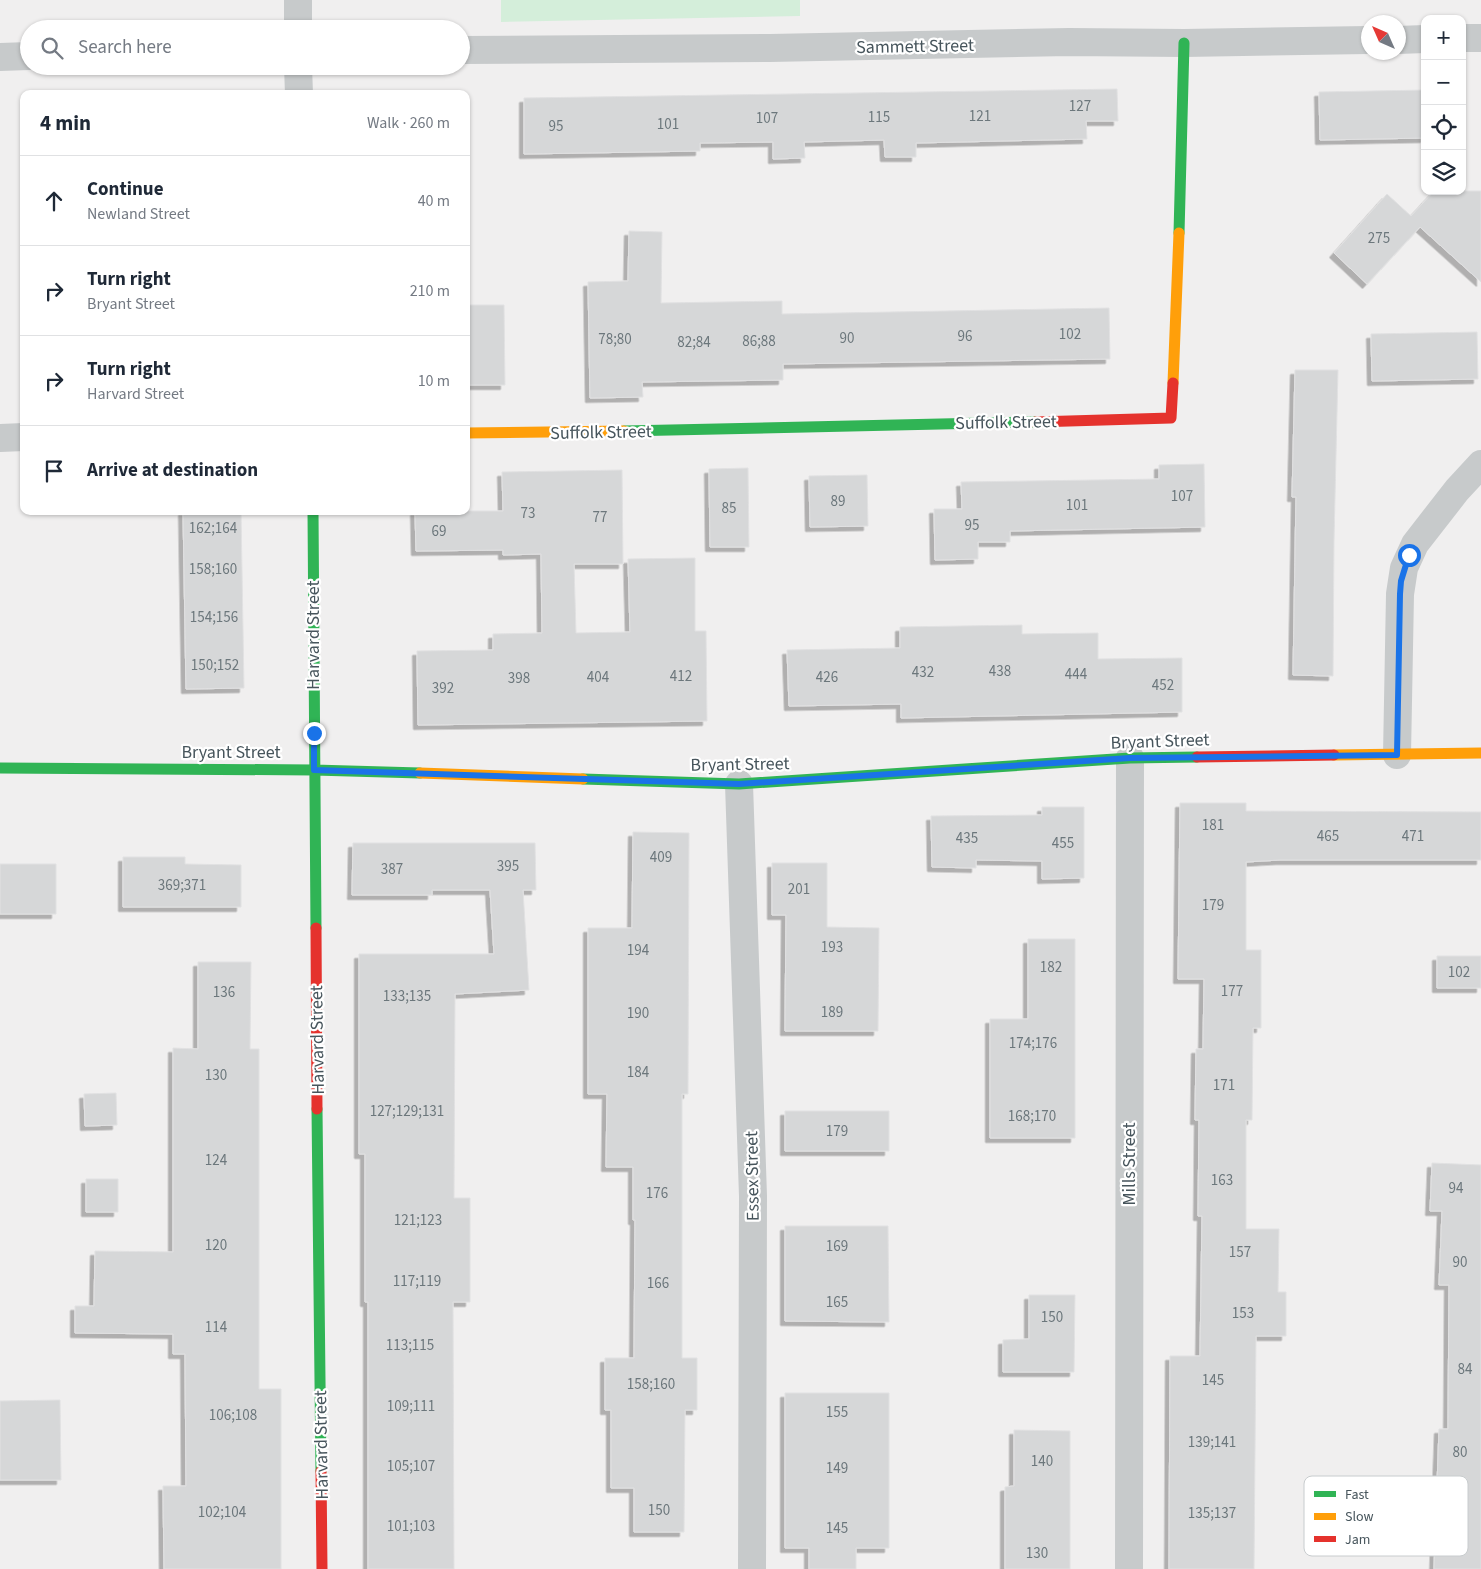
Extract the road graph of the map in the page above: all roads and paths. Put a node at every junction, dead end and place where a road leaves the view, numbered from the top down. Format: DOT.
graph roads {
  1 [pos="298,0"];
  2 [pos="298,20"];
  3 [pos="1466,38"];
  4 [pos="1481,38"];
  5 [pos="1421,39"];
  6 [pos="1361,40"];
  7 [pos="1406,40"];
  8 [pos="1184,43"];
  9 [pos="470,50"];
  10 [pos="20,56"];
  11 [pos="0,57"];
  12 [pos="298,75"];
  13 [pos="299,90"];
  14 [pos="470,433"];
  15 [pos="20,437"];
  16 [pos="0,438"];
  17 [pos="1481,464"];
  18 [pos="313,515"];
  19 [pos="1481,753"];
  20 [pos="1397,755"];
  21 [pos="1130,758"];
  22 [pos="0,768"];
  23 [pos="314,770"];
  24 [pos="739,784"];
  25 [pos="322,1569"];
  26 [pos="752,1569"];
  27 [pos="1129,1569"];
  1 -- 2 [label="street"];
  3 -- 4 [label="street"];
  5 -- 7 [label="street"];
  6 -- 8 [label="street, Sammett Street"];
  8 -- 9 [label="street, Sammett Street"];
  8 -- 14 [label="street, Suffolk Street"];
  10 -- 11 [label="street"];
  12 -- 13 [label="street"];
  15 -- 16 [label="street"];
  17 -- 20 [label="street"];
  18 -- 23 [label="street, Harvard Street"];
  19 -- 20 [label="street, Bryant Street"];
  20 -- 21 [label="street, Bryant Street"];
  21 -- 24 [label="street, Bryant Street"];
  21 -- 27 [label="street, Mills Street"];
  22 -- 23 [label="street, Bryant Street"];
  23 -- 24 [label="street, Bryant Street"];
  23 -- 25 [label="street, Harvard Street"];
  24 -- 26 [label="street, Essex Street"];
}
